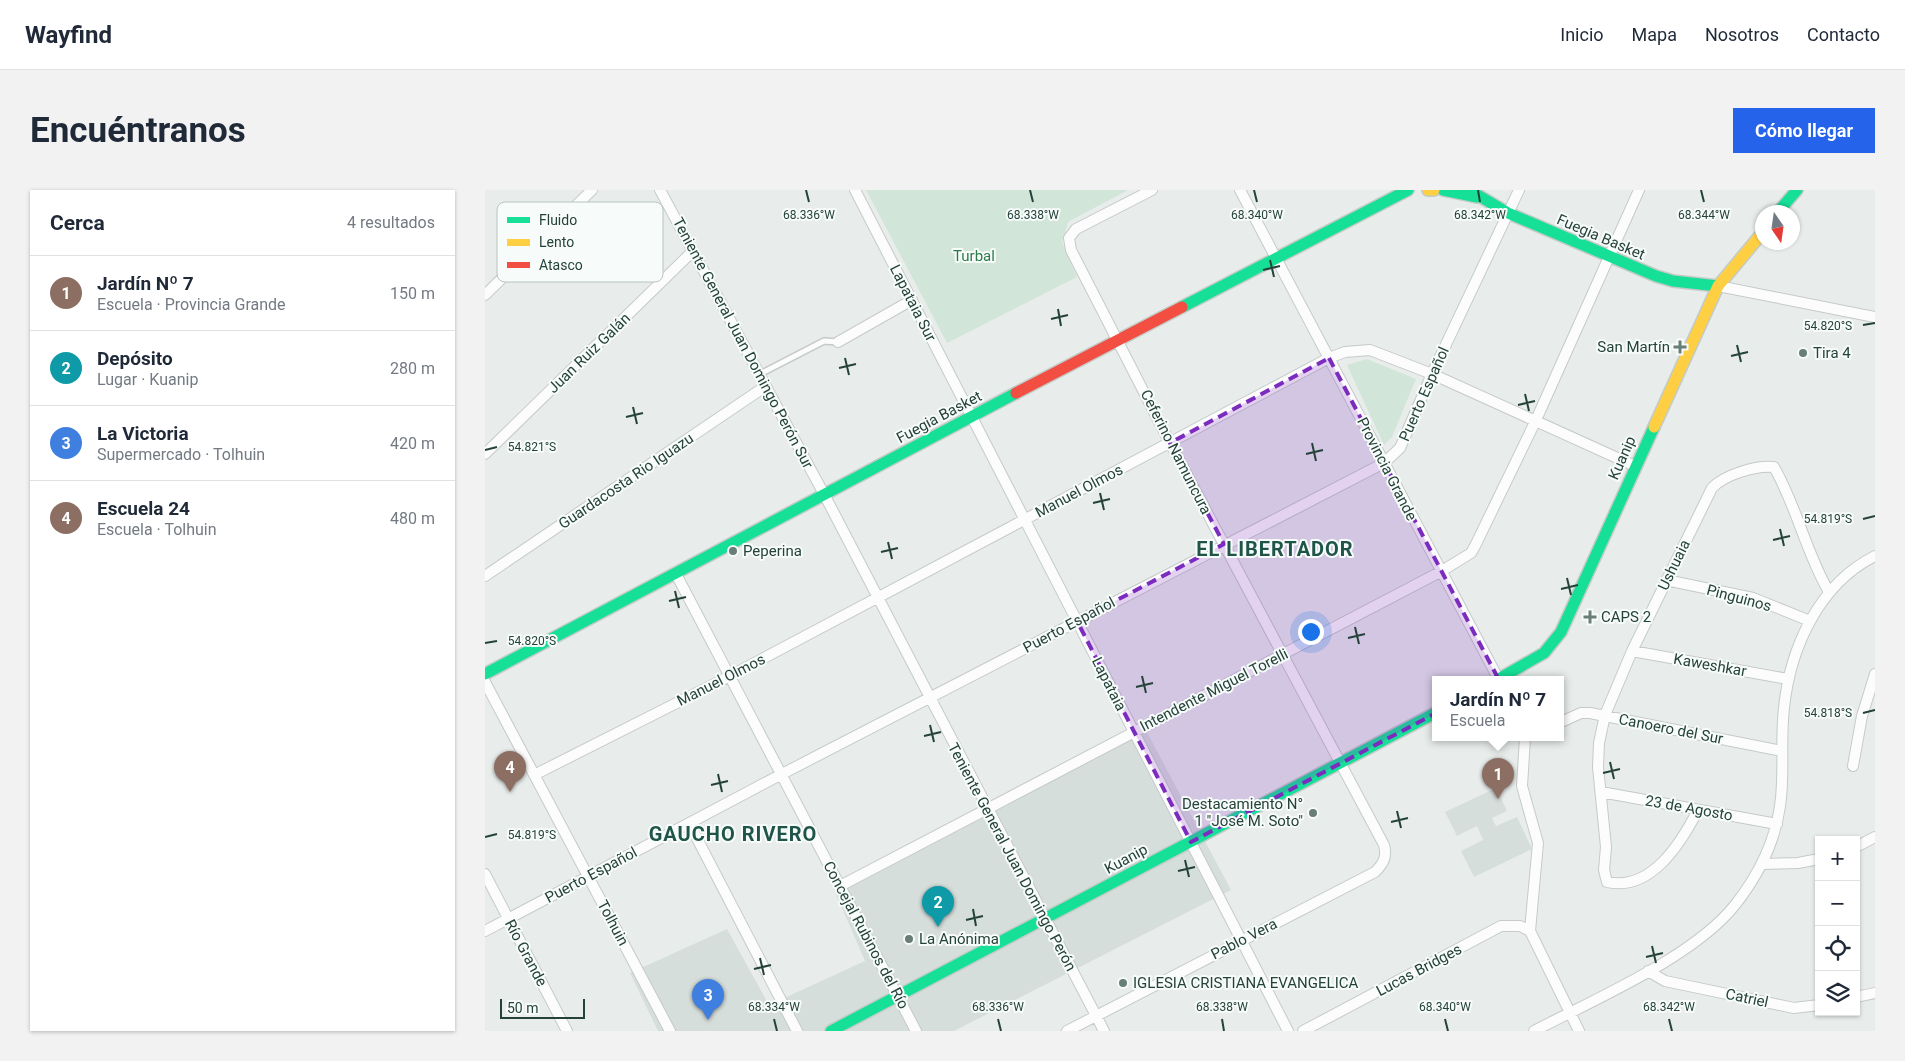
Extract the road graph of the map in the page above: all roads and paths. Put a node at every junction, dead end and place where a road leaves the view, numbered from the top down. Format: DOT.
graph roads {
  1 [pos="592,190"];
  2 [pos="660,190"];
  3 [pos="855,190"];
  4 [pos="1152,190"];
  5 [pos="1240,190"];
  6 [pos="1408,190"];
  7 [pos="1428,190"];
  8 [pos="1434,190"];
  9 [pos="1443,190"];
  10 [pos="1519,190"];
  11 [pos="1639,190"];
  12 [pos="1797,190"];
  13 [pos="1474,193"];
  14 [pos="580,202"];
  15 [pos="1785,205"];
  16 [pos="1508,213"];
  17 [pos="1755,242"];
  18 [pos="693,251"];
  19 [pos="1610,256"];
  20 [pos="1277,258"];
  21 [pos="663,280"];
  22 [pos="498,282"];
  23 [pos="661,282"];
  24 [pos="1719,286"];
  25 [pos="485,295"];
  26 [pos="911,300"];
  27 [pos="1875,317"];
  28 [pos="1119,341"];
  29 [pos="837,342"];
  30 [pos="1329,358"];
  31 [pos="760,374"];
  32 [pos="1432,374"];
  33 [pos="766,386"];
  34 [pos="971,416"];
  35 [pos="1536,420"];
  36 [pos="1170,443"];
  37 [pos="485,454"];
  38 [pos="1384,464"];
  39 [pos="1635,466"];
  40 [pos="825,496"];
  41 [pos="1025,519"];
  42 [pos="1224,544"];
  43 [pos="1875,556"];
  44 [pos="1440,572"];
  45 [pos="676,574"];
  46 [pos="485,576"];
  47 [pos="1666,580"];
  48 [pos="1829,592"];
  49 [pos="878,596"];
  50 [pos="1077,621"];
  51 [pos="1810,622"];
  52 [pos="1632,651"];
  53 [pos="1284,655"];
  54 [pos="485,674"];
  55 [pos="1875,674"];
  56 [pos="730,676"];
  57 [pos="1496,676"];
  58 [pos="1505,676"];
  59 [pos="1788,679"];
  60 [pos="485,682"];
  61 [pos="930,698"];
  62 [pos="1432,715"];
  63 [pos="1605,715"];
  64 [pos="1564,721"];
  65 [pos="1133,732"];
  66 [pos="1525,741"];
  67 [pos="1783,751"];
  68 [pos="1341,763"];
  69 [pos="1853,766"];
  70 [pos="534,774"];
  71 [pos="782,774"];
  72 [pos="1601,792"];
  73 [pos="987,808"];
  74 [pos="1698,810"];
  75 [pos="689,823"];
  76 [pos="1777,824"];
  77 [pos="1875,837"];
  78 [pos="1191,842"];
  79 [pos="1860,845"];
  80 [pos="1386,854"];
  81 [pos="1815,860"];
  82 [pos="1761,864"];
  83 [pos="485,874"];
  84 [pos="588,876"];
  85 [pos="840,886"];
  86 [pos="508,919"];
  87 [pos="1045,919"];
  88 [pos="485,931"];
  89 [pos="1530,931"];
  90 [pos="1241,940"];
  91 [pos="1648,971"];
  92 [pos="1875,994"];
  93 [pos="897,996"];
  94 [pos="1860,996"];
  95 [pos="1815,1005"];
  96 [pos="1570,1012"];
  97 [pos="1096,1016"];
  98 [pos="567,1031"];
  99 [pos="670,1031"];
  100 [pos="797,1031"];
  101 [pos="831,1031"];
  102 [pos="916,1031"];
  103 [pos="1067,1031"];
  104 [pos="1104,1031"];
  105 [pos="1288,1031"];
  106 [pos="1303,1031"];
  107 [pos="1534,1031"];
  108 [pos="1579,1031"];
  1 -- 14 [label="street"];
  2 -- 18 [label="street, Teniente General Juan Domingo Perón Sur"];
  3 -- 26 [label="street, Lapataia Sur"];
  4 -- 28 [label="street, Ceferino Namuncura"];
  5 -- 20 [label="street, Provincia Grande"];
  6 -- 20 [label="main road, Fuegia Basket"];
  7 -- 8 [label="main road"];
  9 -- 13 [label="main road, Fuegia Basket"];
  10 -- 16 [label="street, Puerto Español"];
  11 -- 19 [label="street, Intendente Miguel Torelli"];
  12 -- 15 [label="main road"];
  13 -- 16 [label="main road, Fuegia Basket"];
  16 -- 19 [label="main road, Fuegia Basket"];
  16 -- 32 [label="street, Puerto Español"];
  17 -- 24 [label="main road, Kuanip"];
  18 -- 21 [label="street, Juan Ruiz Galán"];
  18 -- 31 [label="street, Teniente General Juan Domingo Perón Sur"];
  19 -- 24 [label="main road, Fuegia Basket"];
  19 -- 35 [label="street, Intendente Miguel Torelli"];
  20 -- 28 [label="main road, Fuegia Basket"];
  20 -- 30 [label="street, Provincia Grande"];
  22 -- 25 [label="street"];
  23 -- 37 [label="street, Juan Ruiz Galán"];
  24 -- 27 [label="street"];
  24 -- 39 [label="main road, Kuanip"];
  26 -- 29 [label="street"];
  26 -- 34 [label="street, Lapataia Sur"];
  28 -- 34 [label="main road, Fuegia Basket"];
  28 -- 36 [label="street, Ceferino Namuncura"];
  29 -- 31 [label="lane"];
  30 -- 32 [label="street, Manuel Olmos"];
  30 -- 36 [label="street, Manuel Olmos"];
  30 -- 38 [label="street, Provincia Grande"];
  31 -- 33 [label="street, Teniente General Juan Domingo Perón Sur"];
  32 -- 35 [label="street, Manuel Olmos"];
  32 -- 38 [label="street, Puerto Español"];
  33 -- 40 [label="street, Teniente General Juan Domingo Perón Sur"];
  33 -- 46 [label="street, Guardacosta Rio Iguazu"];
  34 -- 40 [label="main road, Fuegia Basket"];
  34 -- 41 [label="street, Lapataia"];
  35 -- 39 [label="street, Manuel Olmos"];
  35 -- 44 [label="street, Intendente Miguel Torelli"];
  36 -- 41 [label="street, Manuel Olmos"];
  36 -- 42 [label="street, Ceferino Namuncura"];
  38 -- 42 [label="street, Puerto Español"];
  38 -- 44 [label="street, Provincia Grande"];
  39 -- 58 [label="main road, Kuanip"];
  40 -- 45 [label="main road, Fuegia Basket"];
  40 -- 49 [label="street, Teniente General Juan Domingo Perón"];
  41 -- 49 [label="street, Manuel Olmos"];
  41 -- 50 [label="street, Lapataia"];
  42 -- 50 [label="street, Puerto Español"];
  42 -- 53 [label="street, Ceferino Namuncura"];
  43 -- 48 [label="street"];
  44 -- 53 [label="street, Intendente Miguel Torelli"];
  44 -- 57 [label="street, Provincia Grande"];
  45 -- 54 [label="main road, Fuegia Basket"];
  45 -- 56 [label="street, Concejal Rubinos del Río"];
  47 -- 48 [label="street, Ushuaia"];
  47 -- 51 [label="street, Pinguinos"];
  47 -- 52 [label="street, Ushuaia"];
  48 -- 51 [label="street"];
  49 -- 56 [label="street, Manuel Olmos"];
  49 -- 61 [label="street, Teniente General Juan Domingo Perón"];
  50 -- 61 [label="street, Puerto Español"];
  50 -- 65 [label="street, Lapataia"];
  51 -- 59 [label="street"];
  52 -- 59 [label="street, Kaweshkar"];
  52 -- 63 [label="street, Ushuaia"];
  53 -- 65 [label="street, Intendente Miguel Torelli"];
  53 -- 68 [label="street, Ceferino Namuncura"];
  55 -- 69 [label="street"];
  56 -- 70 [label="street, Manuel Olmos"];
  56 -- 71 [label="street, Concejal Rubinos del Río"];
  59 -- 67 [label="street"];
  60 -- 70 [label="street, Tolhuin"];
  61 -- 71 [label="street, Puerto Español"];
  61 -- 73 [label="street, Teniente General Juan Domingo Perón"];
  62 -- 68 [label="main road, Kuanip"];
  63 -- 64 [label="street, Canoero del Sur"];
  63 -- 67 [label="street, Canoero del Sur"];
  63 -- 72 [label="street, Ushuaia"];
  65 -- 73 [label="street, Intendente Miguel Torelli"];
  65 -- 78 [label="street, Lapataia"];
  66 -- 89 [label="street"];
  67 -- 76 [label="street"];
  68 -- 78 [label="main road, Kuanip"];
  68 -- 80 [label="street, Ceferino Namuncura"];
  70 -- 84 [label="street, Tolhuin"];
  71 -- 75 [label="street, Puerto Español"];
  71 -- 85 [label="street, Concejal Rubinos del Río"];
  72 -- 74 [label="street, 23 de Agosto"];
  72 -- 74 [label="street, Ushuaia"];
  73 -- 85 [label="street, Intendente Miguel Torelli"];
  73 -- 87 [label="street, Teniente General Juan Domingo Perón"];
  74 -- 76 [label="street, 23 de Agosto"];
  75 -- 84 [label="street, Puerto Español"];
  75 -- 100 [label="street"];
  76 -- 82 [label="street"];
  77 -- 79 [label="street"];
  78 -- 87 [label="main road, Kuanip"];
  78 -- 90 [label="street, Lapataia"];
  80 -- 90 [label="street, Pablo Vera"];
  81 -- 82 [label="street"];
  82 -- 91 [label="street"];
  83 -- 86 [label="street, Río Grande"];
  84 -- 86 [label="street, Puerto Español"];
  84 -- 99 [label="street, Tolhuin"];
  85 -- 93 [label="street, Concejal Rubinos del Río"];
  86 -- 88 [label="street, Puerto Español"];
  86 -- 98 [label="street, Río Grande"];
  87 -- 93 [label="main road, Kuanip"];
  87 -- 97 [label="street, Teniente General Juan Domingo Perón"];
  89 -- 96 [label="street"];
  89 -- 106 [label="street, Lucas Bridges"];
  90 -- 97 [label="street, Pablo Vera"];
  90 -- 105 [label="street, Lapataia"];
  91 -- 95 [label="street, Catriel"];
  91 -- 96 [label="street"];
  92 -- 94 [label="street"];
  93 -- 101 [label="main road, Kuanip"];
  93 -- 102 [label="street, Concejal Rubinos del Río"];
  96 -- 107 [label="street"];
  96 -- 108 [label="street"];
  97 -- 103 [label="street, Pablo Vera"];
  97 -- 104 [label="street, Teniente General Juan Domingo Perón"];
}
